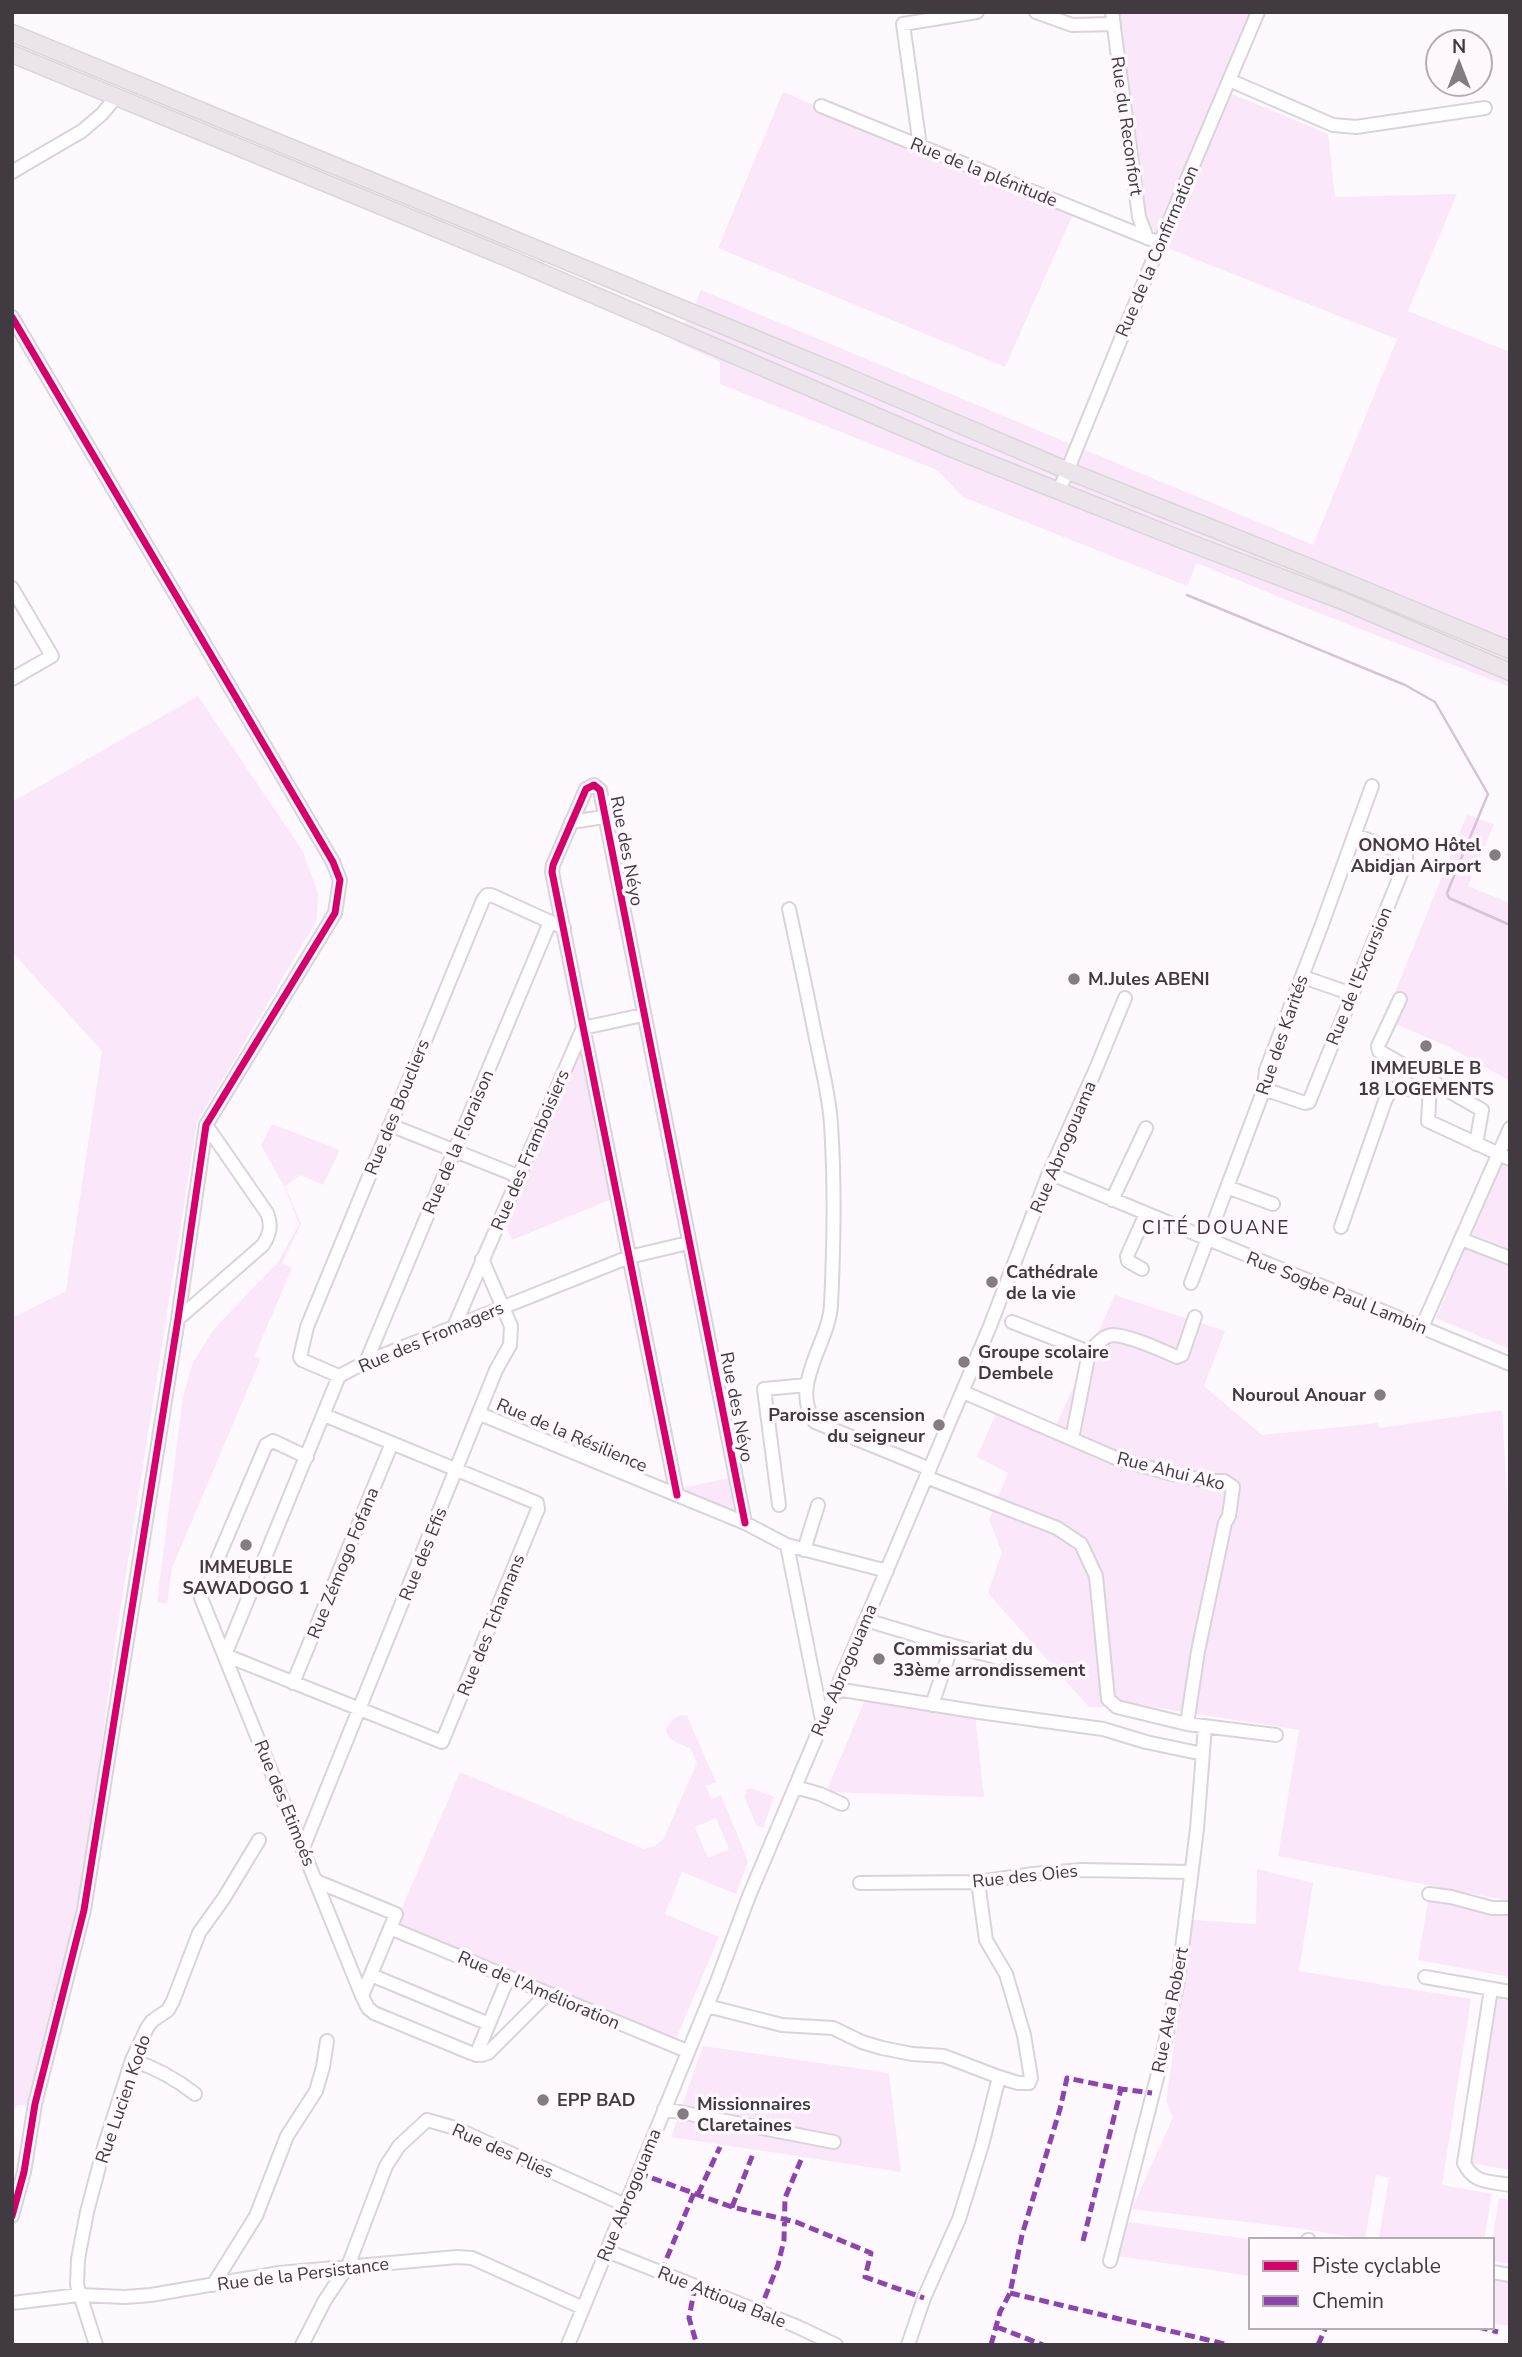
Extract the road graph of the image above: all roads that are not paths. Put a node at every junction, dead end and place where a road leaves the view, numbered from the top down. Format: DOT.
graph roads {
  1 [pos="977,12"];
  2 [pos="1036,12"];
  3 [pos="1258,12"];
  4 [pos="1113,18"];
  5 [pos="12,33"];
  6 [pos="12,54"];
  7 [pos="1229,80"];
  8 [pos="116,97"];
  9 [pos="821,106"];
  10 [pos="1485,108"];
  11 [pos="920,146"];
  12 [pos="12,172"];
  13 [pos="1147,237"];
  14 [pos="1160,243"];
  15 [pos="12,317"];
  16 [pos="939,418"];
  17 [pos="928,439"];
  18 [pos="1066,470"];
  19 [pos="1059,491"];
  20 [pos="12,588"];
  21 [pos="1510,650"];
  22 [pos="1510,672"];
  23 [pos="12,679"];
  24 [pos="1372,786"];
  25 [pos="604,817"];
  26 [pos="572,822"];
  27 [pos="1355,835"];
  28 [pos="789,909"];
  29 [pos="550,922"];
  30 [pos="564,928"];
  31 [pos="1303,976"];
  32 [pos="1352,994"];
  33 [pos="1125,998"];
  34 [pos="1400,999"];
  35 [pos="643,1015"];
  36 [pos="583,1028"];
  37 [pos="1430,1086"];
  38 [pos="1264,1089"];
  39 [pos="206,1125"];
  40 [pos="390,1125"];
  41 [pos="1146,1128"];
  42 [pos="1510,1128"];
  43 [pos="1476,1143"];
  44 [pos="454,1151"];
  45 [pos="1504,1156"];
  46 [pos="1048,1173"];
  47 [pos="518,1176"];
  48 [pos="1227,1187"];
  49 [pos="1112,1200"];
  50 [pos="1273,1204"];
  51 [pos="1146,1214"];
  52 [pos="1341,1227"];
  53 [pos="1461,1239"];
  54 [pos="1209,1240"];
  55 [pos="688,1243"];
  56 [pos="629,1257"];
  57 [pos="1510,1258"];
  58 [pos="482,1259"];
  59 [pos="1142,1269"];
  60 [pos="1191,1283"];
  61 [pos="503,1306"];
  62 [pos="1195,1317"];
  63 [pos="178,1319"];
  64 [pos="1012,1322"];
  65 [pos="1422,1327"];
  66 [pos="453,1329"];
  67 [pos="1089,1352"];
  68 [pos="366,1362"];
  69 [pos="1510,1364"];
  70 [pos="339,1376"];
  71 [pos="807,1385"];
  72 [pos="963,1392"];
  73 [pos="480,1414"];
  74 [pos="324,1415"];
  75 [pos="1072,1439"];
  76 [pos="392,1443"];
  77 [pos="307,1457"];
  78 [pos="456,1471"];
  79 [pos="928,1473"];
  80 [pos="677,1495"];
  81 [pos="779,1505"];
  82 [pos="818,1505"];
  83 [pos="745,1523"];
  84 [pos="787,1545"];
  85 [pos="804,1550"];
  86 [pos="887,1571"];
  87 [pos="866,1620"];
  88 [pos="939,1642"];
  89 [pos="225,1655"];
  90 [pos="999,1658"];
  91 [pos="293,1683"];
  92 [pos="836,1689"];
  93 [pos="932,1705"];
  94 [pos="360,1710"];
  95 [pos="822,1721"];
  96 [pos="1187,1724"];
  97 [pos="1205,1726"];
  98 [pos="1276,1735"];
  99 [pos="1203,1754"];
  100 [pos="795,1787"];
  101 [pos="842,1804"];
  102 [pos="259,1840"];
  103 [pos="303,1848"];
  104 [pos="1191,1872"];
  105 [pos="316,1881"];
  106 [pos="860,1882"];
  107 [pos="978,1882"];
  108 [pos="1429,1894"];
  109 [pos="1510,1908"];
  110 [pos="390,1928"];
  111 [pos="371,1975"];
  112 [pos="1425,1977"];
  113 [pos="508,1978"];
  114 [pos="1491,1989"];
  115 [pos="1510,1992"];
  116 [pos="547,1994"];
  117 [pos="362,1996"];
  118 [pos="707,2006"];
  119 [pos="488,2024"];
  120 [pos="327,2042"];
  121 [pos="687,2051"];
  122 [pos="476,2055"];
  123 [pos="132,2060"];
  124 [pos="999,2077"];
  125 [pos="195,2094"];
  126 [pos="664,2109"];
  127 [pos="834,2142"];
  128 [pos="1510,2185"];
  129 [pos="625,2205"];
  130 [pos="12,2216"];
  131 [pos="607,2251"];
  132 [pos="1110,2261"];
  133 [pos="348,2266"];
  134 [pos="214,2285"];
  135 [pos="79,2295"];
  136 [pos="12,2303"];
  137 [pos="583,2308"];
  138 [pos="96,2345"];
  139 [pos="302,2345"];
  140 [pos="568,2345"];
  141 [pos="836,2345"];
  142 [pos="908,2345"];
  1 -- 11 [label="street"];
  2 -- 4 [label="street"];
  3 -- 7 [label="street, Rue de la Confirmation"];
  4 -- 13 [label="street, Rue du Reconfort"];
  5 -- 16 [label="main road"];
  6 -- 8 [label="main road"];
  7 -- 10 [label="street"];
  7 -- 14 [label="street, Rue de la Confirmation"];
  8 -- 12 [label="street"];
  8 -- 17 [label="main road"];
  9 -- 11 [label="street, Rue de la plénitude"];
  11 -- 13 [label="street, Rue de la plénitude"];
  13 -- 14 [label="street, Rue de la plénitude"];
  14 -- 18 [label="street, Rue de la Confirmation"];
  15 -- 39 [label="street"];
  16 -- 17 [label="main road"];
  16 -- 18 [label="main road"];
  17 -- 19 [label="main road"];
  18 -- 19 [label="street, Rue de la Confirmation"];
  18 -- 21 [label="main road"];
  19 -- 22 [label="main road"];
  20 -- 23 [label="street"];
  24 -- 27 [label="street, Rue des Karités"];
  25 -- 26 [label="street"];
  25 -- 26 [label="street, Rue des Néyo"];
  25 -- 35 [label="street, Rue des Néyo"];
  26 -- 30 [label="street, Rue des Néyo"];
  27 -- 31 [label="street, Rue des Karités"];
  27 -- 32 [label="street, Rue de l'Excursion"];
  28 -- 71 [label="street"];
  29 -- 30 [label="street, Rue des Boucliers"];
  29 -- 40 [label="street, Rue des Boucliers"];
  29 -- 44 [label="street, Rue de la Floraison"];
  30 -- 36 [label="street, Rue des Néyo"];
  31 -- 32 [label="street"];
  31 -- 38 [label="street, Rue des Karités"];
  32 -- 38 [label="street, Rue de l'Excursion"];
  33 -- 46 [label="street, Rue Abrogouama"];
  34 -- 37 [label="street"];
  35 -- 36 [label="street"];
  35 -- 55 [label="street, Rue des Néyo"];
  36 -- 47 [label="street, Rue des Framboisiers"];
  36 -- 56 [label="street, Rue des Néyo"];
  37 -- 43 [label="street"];
  37 -- 43 [label="street"];
  37 -- 52 [label="street"];
  38 -- 48 [label="street, Rue des Karités"];
  39 -- 63 [label="street"];
  39 -- 63 [label="street"];
  40 -- 44 [label="street"];
  40 -- 70 [label="street, Rue des Boucliers"];
  41 -- 49 [label="street"];
  42 -- 45 [label="street"];
  43 -- 45 [label="street"];
  44 -- 47 [label="street"];
  44 -- 68 [label="street, Rue de la Floraison"];
  45 -- 53 [label="street"];
  46 -- 49 [label="street, Rue Sogbe Paul Lambin"];
  46 -- 72 [label="street, Rue Abrogouama"];
  47 -- 58 [label="street, Rue des Framboisiers"];
  48 -- 50 [label="street"];
  48 -- 54 [label="street, Rue des Karités"];
  49 -- 51 [label="street, Rue Sogbe Paul Lambin"];
  51 -- 54 [label="street, Rue Sogbe Paul Lambin"];
  51 -- 59 [label="street"];
  53 -- 57 [label="street"];
  53 -- 65 [label="street"];
  54 -- 60 [label="street, Rue des Karités"];
  54 -- 65 [label="street, Rue Sogbe Paul Lambin"];
  55 -- 56 [label="street, Rue des Fromagers"];
  55 -- 83 [label="street, Rue des Néyo"];
  56 -- 61 [label="street, Rue des Fromagers"];
  56 -- 80 [label="street, Rue des Néyo"];
  58 -- 61 [label="street, Rue des Efis"];
  58 -- 66 [label="street, Rue des Framboisiers"];
  61 -- 66 [label="street, Rue des Fromagers"];
  61 -- 73 [label="street, Rue des Efis"];
  62 -- 67 [label="street"];
  63 -- 130 [label="street"];
  64 -- 67 [label="street"];
  65 -- 69 [label="street, Rue Sogbe Paul Lambin"];
  66 -- 68 [label="street, Rue des Fromagers"];
  67 -- 75 [label="street"];
  68 -- 70 [label="street, Rue des Fromagers"];
  70 -- 74 [label="street, Rue des Fromagers"];
  71 -- 79 [label="street"];
  71 -- 81 [label="street"];
  72 -- 75 [label="street, Rue Ahui Ako"];
  72 -- 79 [label="street, Rue Abrogouama"];
  73 -- 78 [label="street, Rue des Efis"];
  73 -- 80 [label="street, Rue de la Résilience"];
  74 -- 76 [label="street, Rue des Tchamans"];
  74 -- 77 [label="street, Rue des Fromagers"];
  75 -- 96 [label="street, Rue Ahui Ako"];
  76 -- 78 [label="street, Rue des Tchamans"];
  76 -- 91 [label="street, Rue Zémogo Fofana"];
  77 -- 89 [label="street, Rue des Fromagers"];
  77 -- 89 [label="street, Rue des Etimoés"];
  78 -- 94 [label="street, Rue des Efis"];
  78 -- 94 [label="street, Rue des Tchamans"];
  79 -- 86 [label="street, Rue Abrogouama"];
  79 -- 96 [label="street"];
  80 -- 83 [label="street, Rue de la Résilience"];
  82 -- 85 [label="street"];
  83 -- 84 [label="street, Rue de la Résilience"];
  84 -- 85 [label="street, Rue de la Résilience"];
  84 -- 95 [label="street"];
  85 -- 86 [label="street, Rue de la Résilience"];
  86 -- 87 [label="street, Rue Abrogouama"];
  87 -- 88 [label="street"];
  87 -- 92 [label="street, Rue Abrogouama"];
  88 -- 90 [label="street"];
  88 -- 93 [label="street"];
  89 -- 91 [label="street, Rue des Tchamans"];
  89 -- 103 [label="street, Rue des Etimoés"];
  91 -- 94 [label="street, Rue des Tchamans"];
  92 -- 93 [label="street"];
  92 -- 95 [label="street, Rue Abrogouama"];
  93 -- 99 [label="street"];
  94 -- 103 [label="street, Rue des Efis"];
  95 -- 100 [label="street, Rue Abrogouama"];
  96 -- 97 [label="street"];
  97 -- 98 [label="street"];
  97 -- 99 [label="street, Rue Aka Robert"];
  99 -- 104 [label="street, Rue Aka Robert"];
  100 -- 101 [label="street"];
  100 -- 118 [label="street, Rue Abrogouama"];
  102 -- 123 [label="street, Rue Lucien Kodo"];
  103 -- 105 [label="street, Rue des Etimoés"];
  104 -- 107 [label="street, Rue des Oies"];
  104 -- 132 [label="street, Rue Aka Robert"];
  105 -- 110 [label="street"];
  105 -- 117 [label="street, Rue des Etimoés"];
  106 -- 107 [label="street, Rue des Oies"];
  107 -- 124 [label="street"];
  108 -- 109 [label="street"];
  110 -- 111 [label="street"];
  110 -- 113 [label="street, Rue de l'Amélioration"];
  111 -- 117 [label="street"];
  111 -- 119 [label="street"];
  112 -- 114 [label="street"];
  113 -- 116 [label="street, Rue de l'Amélioration"];
  113 -- 119 [label="street"];
  114 -- 115 [label="street"];
  114 -- 128 [label="street"];
  116 -- 121 [label="street, Rue de l'Amélioration"];
  116 -- 122 [label="street"];
  117 -- 122 [label="street, Rue des Etimoés"];
  118 -- 121 [label="street, Rue Abrogouama"];
  118 -- 124 [label="street"];
  119 -- 122 [label="street"];
  120 -- 134 [label="street"];
  121 -- 126 [label="street, Rue Abrogouama"];
  123 -- 125 [label="street"];
  123 -- 135 [label="street, Rue Lucien Kodo"];
  124 -- 142 [label="street"];
  126 -- 127 [label="street"];
  126 -- 129 [label="street, Rue Abrogouama"];
  129 -- 131 [label="street, Rue Abrogouama"];
  129 -- 133 [label="street, Rue des Plies"];
  131 -- 137 [label="street, Rue Abrogouama"];
  131 -- 141 [label="street, Rue Attioua Bale"];
  133 -- 134 [label="street, Rue de la Persistance"];
  133 -- 137 [label="street, Rue de la Persistance"];
  133 -- 139 [label="street, Rue des Plies"];
  134 -- 135 [label="street, Rue de la Persistance"];
  135 -- 136 [label="street, Rue de la Persistance"];
  135 -- 138 [label="street, Rue Lucien Kodo"];
  137 -- 140 [label="street, Rue Abrogouama"];
}
